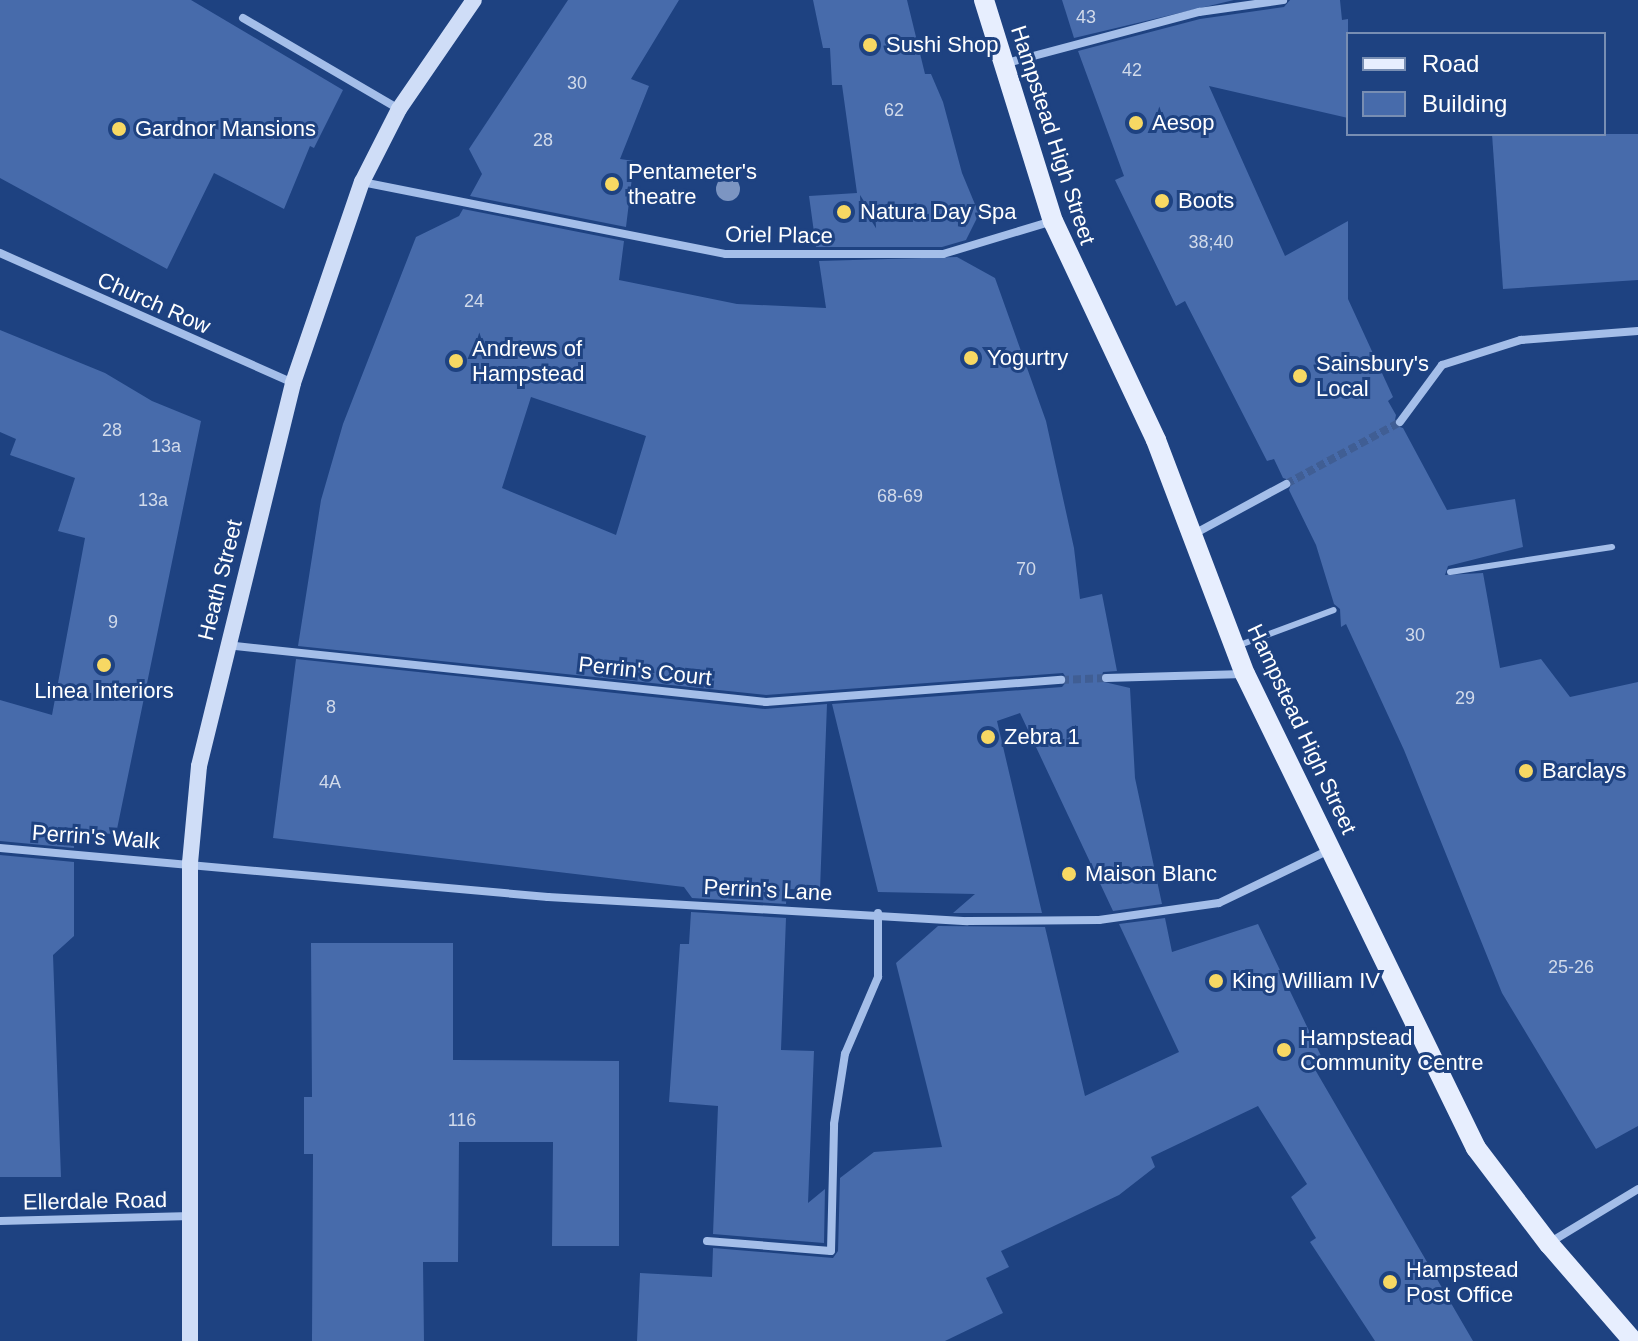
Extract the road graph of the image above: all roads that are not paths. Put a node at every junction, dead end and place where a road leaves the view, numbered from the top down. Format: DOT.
graph roads {
  1 [pos="474,0"];
  2 [pos="984,0"];
  3 [pos="1283,0"];
  4 [pos="243,18"];
  5 [pos="1002,64"];
  6 [pos="399,109"];
  7 [pos="362,182"];
  8 [pos="1053,221"];
  9 [pos="0,253"];
  10 [pos="1638,331"];
  11 [pos="293,383"];
  12 [pos="1400,422"];
  13 [pos="1286,484"];
  14 [pos="1194,534"];
  15 [pos="1612,547"];
  16 [pos="1450,572"];
  17 [pos="1334,610"];
  18 [pos="225,645"];
  19 [pos="1234,647"];
  20 [pos="1245,674"];
  21 [pos="1106,678"];
  22 [pos="1061,680"];
  23 [pos="0,848"];
  24 [pos="1332,849"];
  25 [pos="190,863"];
  26 [pos="878,913"];
  27 [pos="1638,1189"];
  28 [pos="191,1216"];
  29 [pos="0,1221"];
  30 [pos="707,1241"];
  31 [pos="1549,1244"];
  32 [pos="1626,1337"];
  33 [pos="190,1341"];
  1 -- 6 [label="main road, Heath Street"];
  2 -- 5 [label="main road, Hampstead High Street"];
  3 -- 5 [label="street"];
  4 -- 6 [label="street"];
  5 -- 8 [label="main road, Hampstead High Street"];
  6 -- 7 [label="main road, Heath Street"];
  7 -- 8 [label="street, Oriel Place"];
  7 -- 11 [label="main road, Heath Street"];
  8 -- 14 [label="main road, Hampstead High Street"];
  9 -- 11 [label="street, Church Row"];
  10 -- 12 [label="street"];
  11 -- 18 [label="main road, Heath Street"];
  13 -- 14 [label="street"];
  14 -- 19 [label="main road, Hampstead High Street"];
  15 -- 16 [label="lane"];
  17 -- 19 [label="lane"];
  18 -- 22 [label="street, Perrin's Court"];
  18 -- 25 [label="main road, Heath Street"];
  19 -- 20 [label="main road, Hampstead High Street"];
  20 -- 21 [label="street"];
  20 -- 24 [label="main road, Hampstead High Street"];
  23 -- 25 [label="street, Perrin's Walk"];
  24 -- 26 [label="street, Perrin's Lane"];
  24 -- 31 [label="main road, Hampstead High Street"];
  25 -- 26 [label="street, Perrin's Lane"];
  25 -- 28 [label="main road, Heath Street"];
  26 -- 30 [label="street"];
  27 -- 31 [label="street"];
  28 -- 29 [label="street, Ellerdale Road"];
  28 -- 33 [label="main road, Heath Street"];
  31 -- 32 [label="main road, Hampstead High Street"];
}
